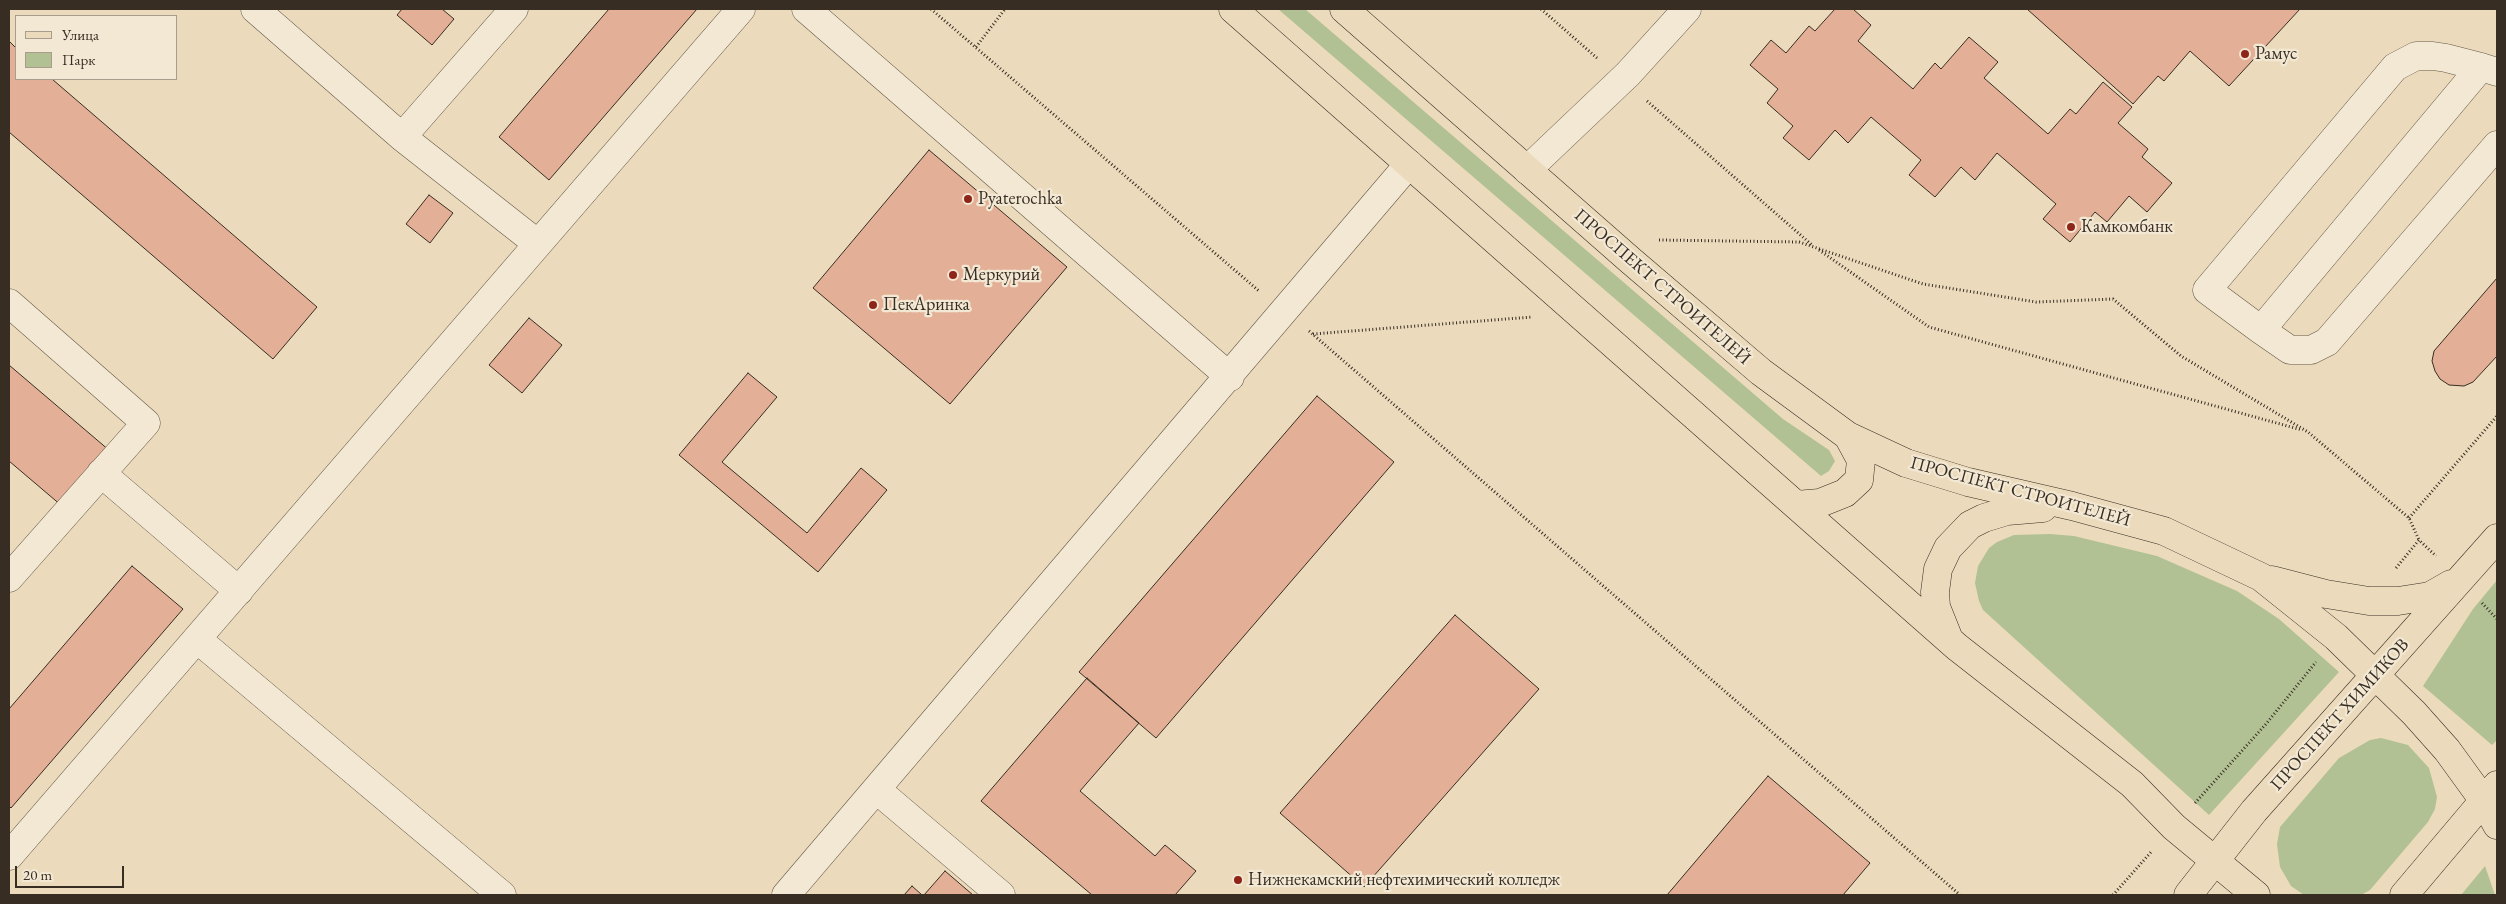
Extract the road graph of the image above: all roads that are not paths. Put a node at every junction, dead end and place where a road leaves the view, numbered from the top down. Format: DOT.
graph roads {
  1 [pos="254,9"];
  2 [pos="514,9"];
  3 [pos="742,9"];
  4 [pos="806,9"];
  5 [pos="1233,9"];
  6 [pos="1344,9"];
  7 [pos="1687,9"];
  8 [pos="2489,69"];
  9 [pos="402,137"];
  10 [pos="2497,145"];
  11 [pos="1409,164"];
  12 [pos="1527,170"];
  13 [pos="538,244"];
  14 [pos="9,303"];
  15 [pos="2261,330"];
  16 [pos="1230,378"];
  17 [pos="1848,436"];
  18 [pos="101,473"];
  19 [pos="1796,505"];
  20 [pos="2072,506"];
  21 [pos="2497,538"];
  22 [pos="2261,577"];
  23 [pos="9,578"];
  24 [pos="2460,578"];
  25 [pos="239,590"];
  26 [pos="197,639"];
  27 [pos="1957,647"];
  28 [pos="2377,676"];
  29 [pos="877,790"];
  30 [pos="2491,793"];
  31 [pos="2497,825"];
  32 [pos="9,856"];
  33 [pos="2215,862"];
  34 [pos="502,895"];
  35 [pos="786,895"];
  36 [pos="1001,895"];
  37 [pos="2188,895"];
  38 [pos="2256,895"];
  39 [pos="2404,895"];
  1 -- 9 [label="lane"];
  2 -- 9 [label="lane"];
  3 -- 13 [label="lane"];
  4 -- 16 [label="lane"];
  5 -- 11 [label="main road"];
  6 -- 12 [label="main road, ПРОСПЕКТ СТРОИТЕЛЕЙ"];
  7 -- 12 [label="lane"];
  8 -- 15 [label="lane"];
  8 -- 15 [label="lane"];
  9 -- 13 [label="lane"];
  10 -- 15 [label="lane"];
  11 -- 16 [label="lane"];
  11 -- 19 [label="main road"];
  12 -- 17 [label="main road, ПРОСПЕКТ СТРОИТЕЛЕЙ"];
  13 -- 25 [label="lane"];
  14 -- 18 [label="lane"];
  16 -- 29 [label="lane"];
  17 -- 19 [label="main road"];
  17 -- 20 [label="main road, ПРОСПЕКТ СТРОИТЕЛЕЙ"];
  18 -- 23 [label="lane"];
  18 -- 25 [label="lane"];
  19 -- 27 [label="main road"];
  20 -- 22 [label="main road, ПРОСПЕКТ СТРОИТЕЛЕЙ"];
  20 -- 27 [label="main road"];
  21 -- 24 [label="main road, ПРОСПЕКТ ХИМИКОВ"];
  22 -- 24 [label="main road"];
  22 -- 28 [label="main road, ПРОСПЕКТ СТРОИТЕЛЕЙ"];
  24 -- 28 [label="main road, ПРОСПЕКТ ХИМИКОВ"];
  25 -- 26 [label="lane"];
  26 -- 32 [label="lane"];
  26 -- 34 [label="lane"];
  27 -- 33 [label="main road"];
  28 -- 30 [label="main road, ПРОСПЕКТ СТРОИТЕЛЕЙ"];
  28 -- 33 [label="main road, ПРОСПЕКТ ХИМИКОВ"];
  29 -- 35 [label="lane"];
  29 -- 36 [label="lane"];
  30 -- 31 [label="main road, ПРОСПЕКТ СТРОИТЕЛЕЙ"];
  30 -- 39 [label="main road"];
  33 -- 37 [label="main road, ПРОСПЕКТ ХИМИКОВ"];
  33 -- 38 [label="main road"];
}
